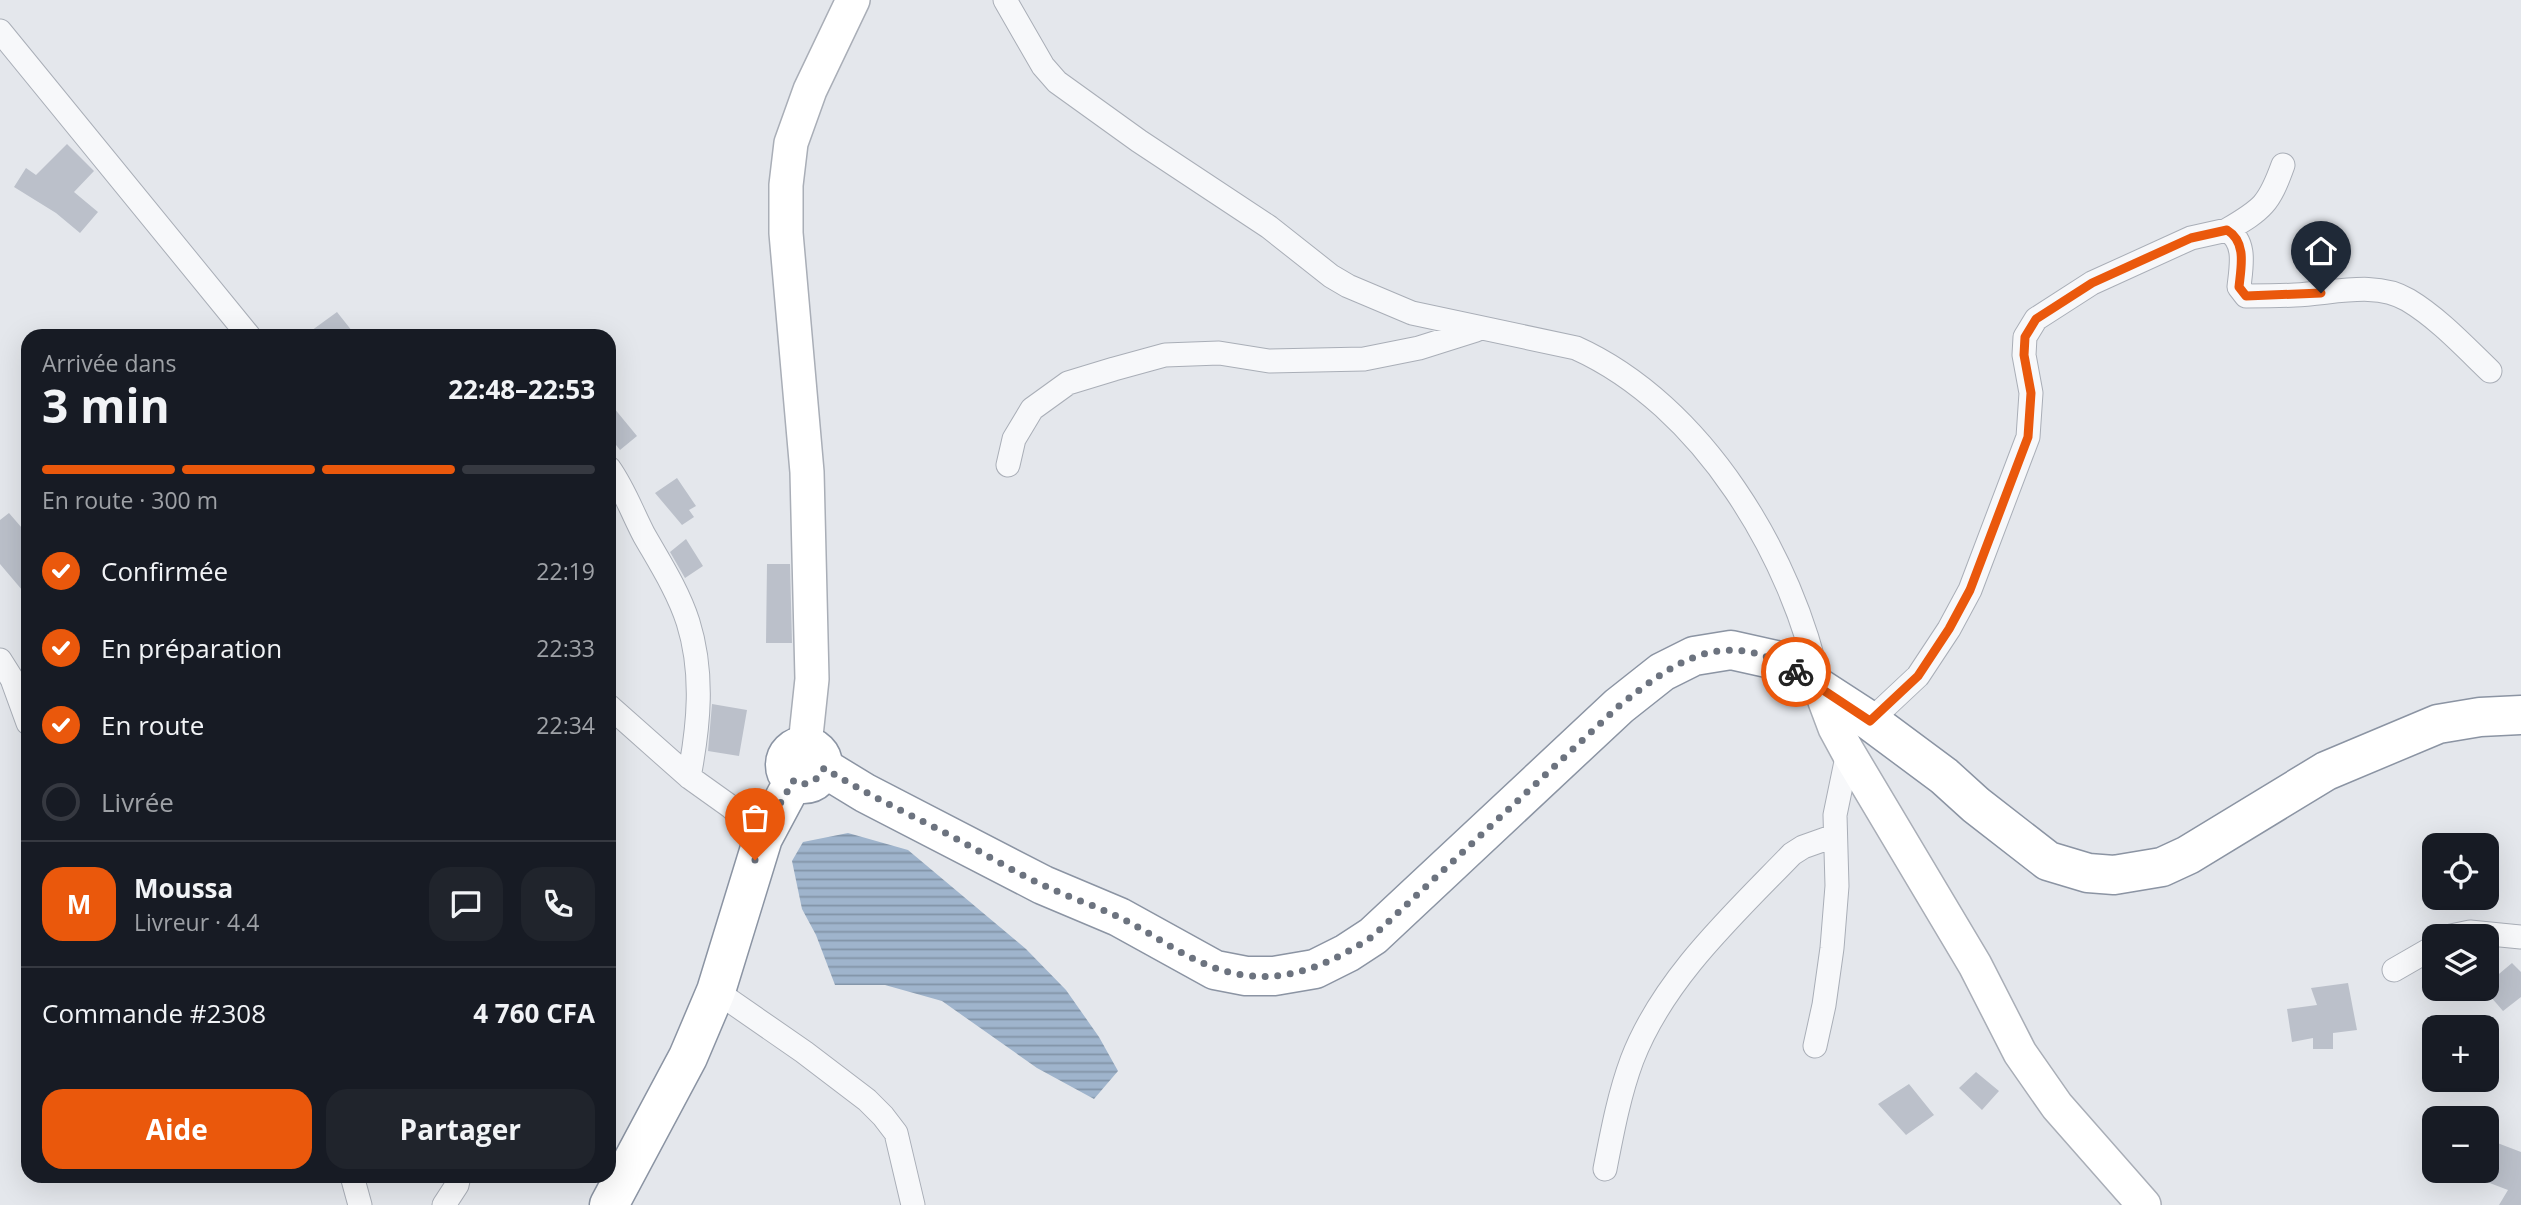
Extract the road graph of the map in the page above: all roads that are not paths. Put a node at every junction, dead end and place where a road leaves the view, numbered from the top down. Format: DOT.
graph roads {
  1 [pos="853,0"];
  2 [pos="1005,0"];
  3 [pos="0,31"];
  4 [pos="2283,165"];
  5 [pos="2227,230"];
  6 [pos="243,329"];
  7 [pos="1479,329"];
  8 [pos="2490,371"];
  9 [pos="1009,465"];
  10 [pos="616,478"];
  11 [pos="0,660"];
  12 [pos="1820,688"];
  13 [pos="21,703"];
  14 [pos="616,712"];
  15 [pos="2521,715"];
  16 [pos="1870,721"];
  17 [pos="1848,752"];
  18 [pos="807,764"];
  19 [pos="689,777"];
  20 [pos="1834,836"];
  21 [pos="763,838"];
  22 [pos="2499,935"];
  23 [pos="2521,937"];
  24 [pos="2422,954"];
  25 [pos="2393,970"];
  26 [pos="716,991"];
  27 [pos="1815,1046"];
  28 [pos="1605,1169"];
  29 [pos="354,1183"];
  30 [pos="457,1183"];
  31 [pos="360,1205"];
  32 [pos="444,1205"];
  33 [pos="609,1205"];
  34 [pos="914,1205"];
  35 [pos="2144,1205"];
  1 -- 18 [label="main road"];
  2 -- 7 [label="street"];
  3 -- 6 [label="street"];
  4 -- 5 [label="street"];
  5 -- 8 [label="street"];
  5 -- 16 [label="street"];
  7 -- 9 [label="street"];
  7 -- 12 [label="street"];
  10 -- 19 [label="street"];
  11 -- 13 [label="street"];
  12 -- 16 [label="highway"];
  12 -- 17 [label="main road"];
  12 -- 18 [label="highway"];
  14 -- 19 [label="street"];
  15 -- 16 [label="highway"];
  17 -- 20 [label="street"];
  17 -- 35 [label="main road"];
  18 -- 21 [label="highway"];
  19 -- 21 [label="street"];
  20 -- 27 [label="street"];
  20 -- 28 [label="street"];
  21 -- 26 [label="highway"];
  22 -- 23 [label="street"];
  24 -- 25 [label="street"];
  26 -- 33 [label="highway"];
  26 -- 34 [label="street"];
  29 -- 31 [label="street"];
  30 -- 32 [label="street"];
}
